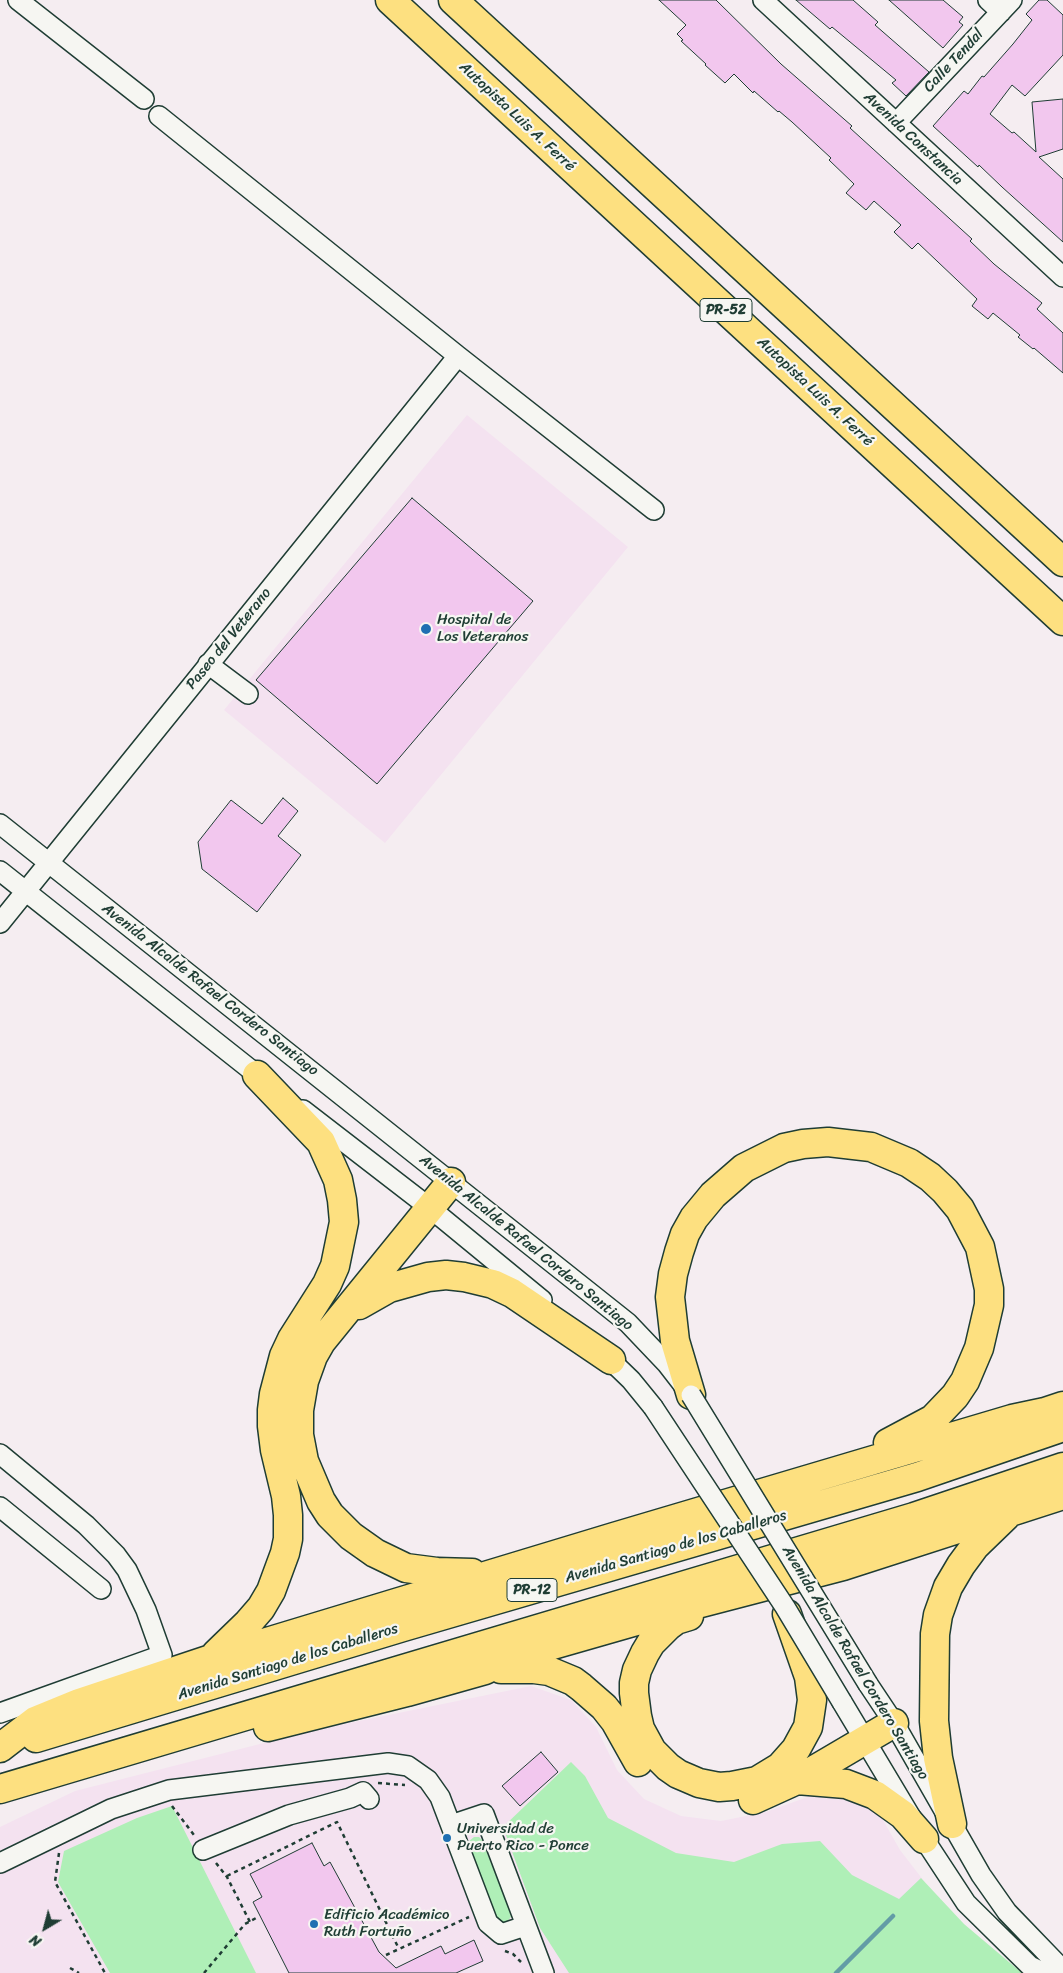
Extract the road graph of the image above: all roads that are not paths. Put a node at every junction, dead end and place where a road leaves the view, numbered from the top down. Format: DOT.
graph roads {
  1 [pos="18,0"];
  2 [pos="390,0"];
  3 [pos="452,0"];
  4 [pos="763,0"];
  5 [pos="1000,4"];
  6 [pos="144,99"];
  7 [pos="159,116"];
  8 [pos="896,123"];
  9 [pos="1063,277"];
  10 [pos="458,356"];
  11 [pos="654,510"];
  12 [pos="1063,562"];
  13 [pos="1029,589"];
  14 [pos="1063,621"];
  15 [pos="1063,632"];
  16 [pos="208,664"];
  17 [pos="248,694"];
  18 [pos="0,824"];
  19 [pos="48,862"];
  20 [pos="0,871"];
  21 [pos="25,890"];
  22 [pos="0,922"];
  23 [pos="257,1075"];
  24 [pos="451,1182"];
  25 [pos="430,1208"];
  26 [pos="346,1312"];
  27 [pos="611,1360"];
  28 [pos="691,1395"];
  29 [pos="1063,1395"];
  30 [pos="1063,1406"];
  31 [pos="1012,1419"];
  32 [pos="1063,1426"];
  33 [pos="0,1454"];
  34 [pos="1063,1468"];
  35 [pos="813,1479"];
  36 [pos="1063,1495"];
  37 [pos="0,1507"];
  38 [pos="1008,1513"];
  39 [pos="490,1574"];
  40 [pos="101,1589"];
  41 [pos="733,1594"];
  42 [pos="785,1607"];
  43 [pos="211,1659"];
  44 [pos="485,1670"];
  45 [pos="0,1713"];
  46 [pos="894,1723"];
  47 [pos="209,1726"];
  48 [pos="864,1742"];
  49 [pos="0,1748"];
  50 [pos="352,1769"];
  51 [pos="797,1780"];
  52 [pos="0,1789"];
  53 [pos="952,1824"];
  54 [pos="451,1825"];
  55 [pos="924,1838"];
  56 [pos="203,1850"];
  57 [pos="0,1863"];
  58 [pos="525,1926"];
  59 [pos="1063,1970"];
  60 [pos="544,1973"];
  61 [pos="1044,1973"];
  1 -- 6 [label="street"];
  2 -- 13 [label="highway, Autopista Luis A. Ferré / PR-52"];
  3 -- 12 [label="highway, PR-52"];
  4 -- 8 [label="street, Avenida Constancia"];
  5 -- 8 [label="street, Calle Tendal"];
  7 -- 10 [label="street"];
  8 -- 9 [label="street, Avenida Constancia"];
  10 -- 11 [label="street"];
  10 -- 16 [label="street, Paseo del Veterano"];
  13 -- 14 [label="highway, Autopista Luis A. Ferré / PR-52"];
  13 -- 15 [label="highway"];
  16 -- 17 [label="street"];
  16 -- 19 [label="street, Paseo del Veterano"];
  18 -- 19 [label="street, Avenida Alcalde Rafael Cordero Santiago"];
  19 -- 21 [label="street, Paseo del Veterano"];
  19 -- 24 [label="street, Avenida Alcalde Rafael Cordero Santiago"];
  20 -- 21 [label="street"];
  21 -- 22 [label="street, Paseo del Veterano"];
  21 -- 23 [label="street"];
  23 -- 25 [label="street"];
  23 -- 43 [label="highway"];
  24 -- 25 [label="highway"];
  24 -- 28 [label="street, Avenida Alcalde Rafael Cordero Santiago"];
  25 -- 26 [label="highway"];
  25 -- 27 [label="street"];
  26 -- 27 [label="highway"];
  26 -- 39 [label="highway"];
  27 -- 42 [label="street, bridge"];
  28 -- 35 [label="highway"];
  28 -- 46 [label="street, Avenida Alcalde Rafael Cordero Santiago, bridge"];
  29 -- 31 [label="highway"];
  30 -- 31 [label="highway"];
  31 -- 35 [label="highway"];
  32 -- 49 [label="highway, Avenida Santiago de los Caballeros / PR-12"];
  33 -- 45 [label="street"];
  34 -- 47 [label="highway, PR-12"];
  35 -- 39 [label="highway"];
  36 -- 38 [label="highway"];
  37 -- 40 [label="street"];
  38 -- 41 [label="highway"];
  38 -- 53 [label="highway"];
  39 -- 43 [label="highway"];
  41 -- 42 [label="highway, bridge"];
  41 -- 44 [label="highway"];
  42 -- 48 [label="street, bridge"];
  43 -- 49 [label="highway"];
  44 -- 47 [label="highway"];
  44 -- 51 [label="highway"];
  46 -- 48 [label="highway"];
  46 -- 53 [label="street, Avenida Alcalde Rafael Cordero Santiago"];
  47 -- 52 [label="highway, PR-12"];
  48 -- 51 [label="highway"];
  48 -- 55 [label="street"];
  50 -- 54 [label="street"];
  50 -- 56 [label="street"];
  50 -- 57 [label="street"];
  51 -- 55 [label="highway"];
  53 -- 59 [label="street, Avenida Alcalde Rafael Cordero Santiago"];
  54 -- 58 [label="street"];
  54 -- 58 [label="street"];
  55 -- 61 [label="street"];
  58 -- 60 [label="street"];
}
